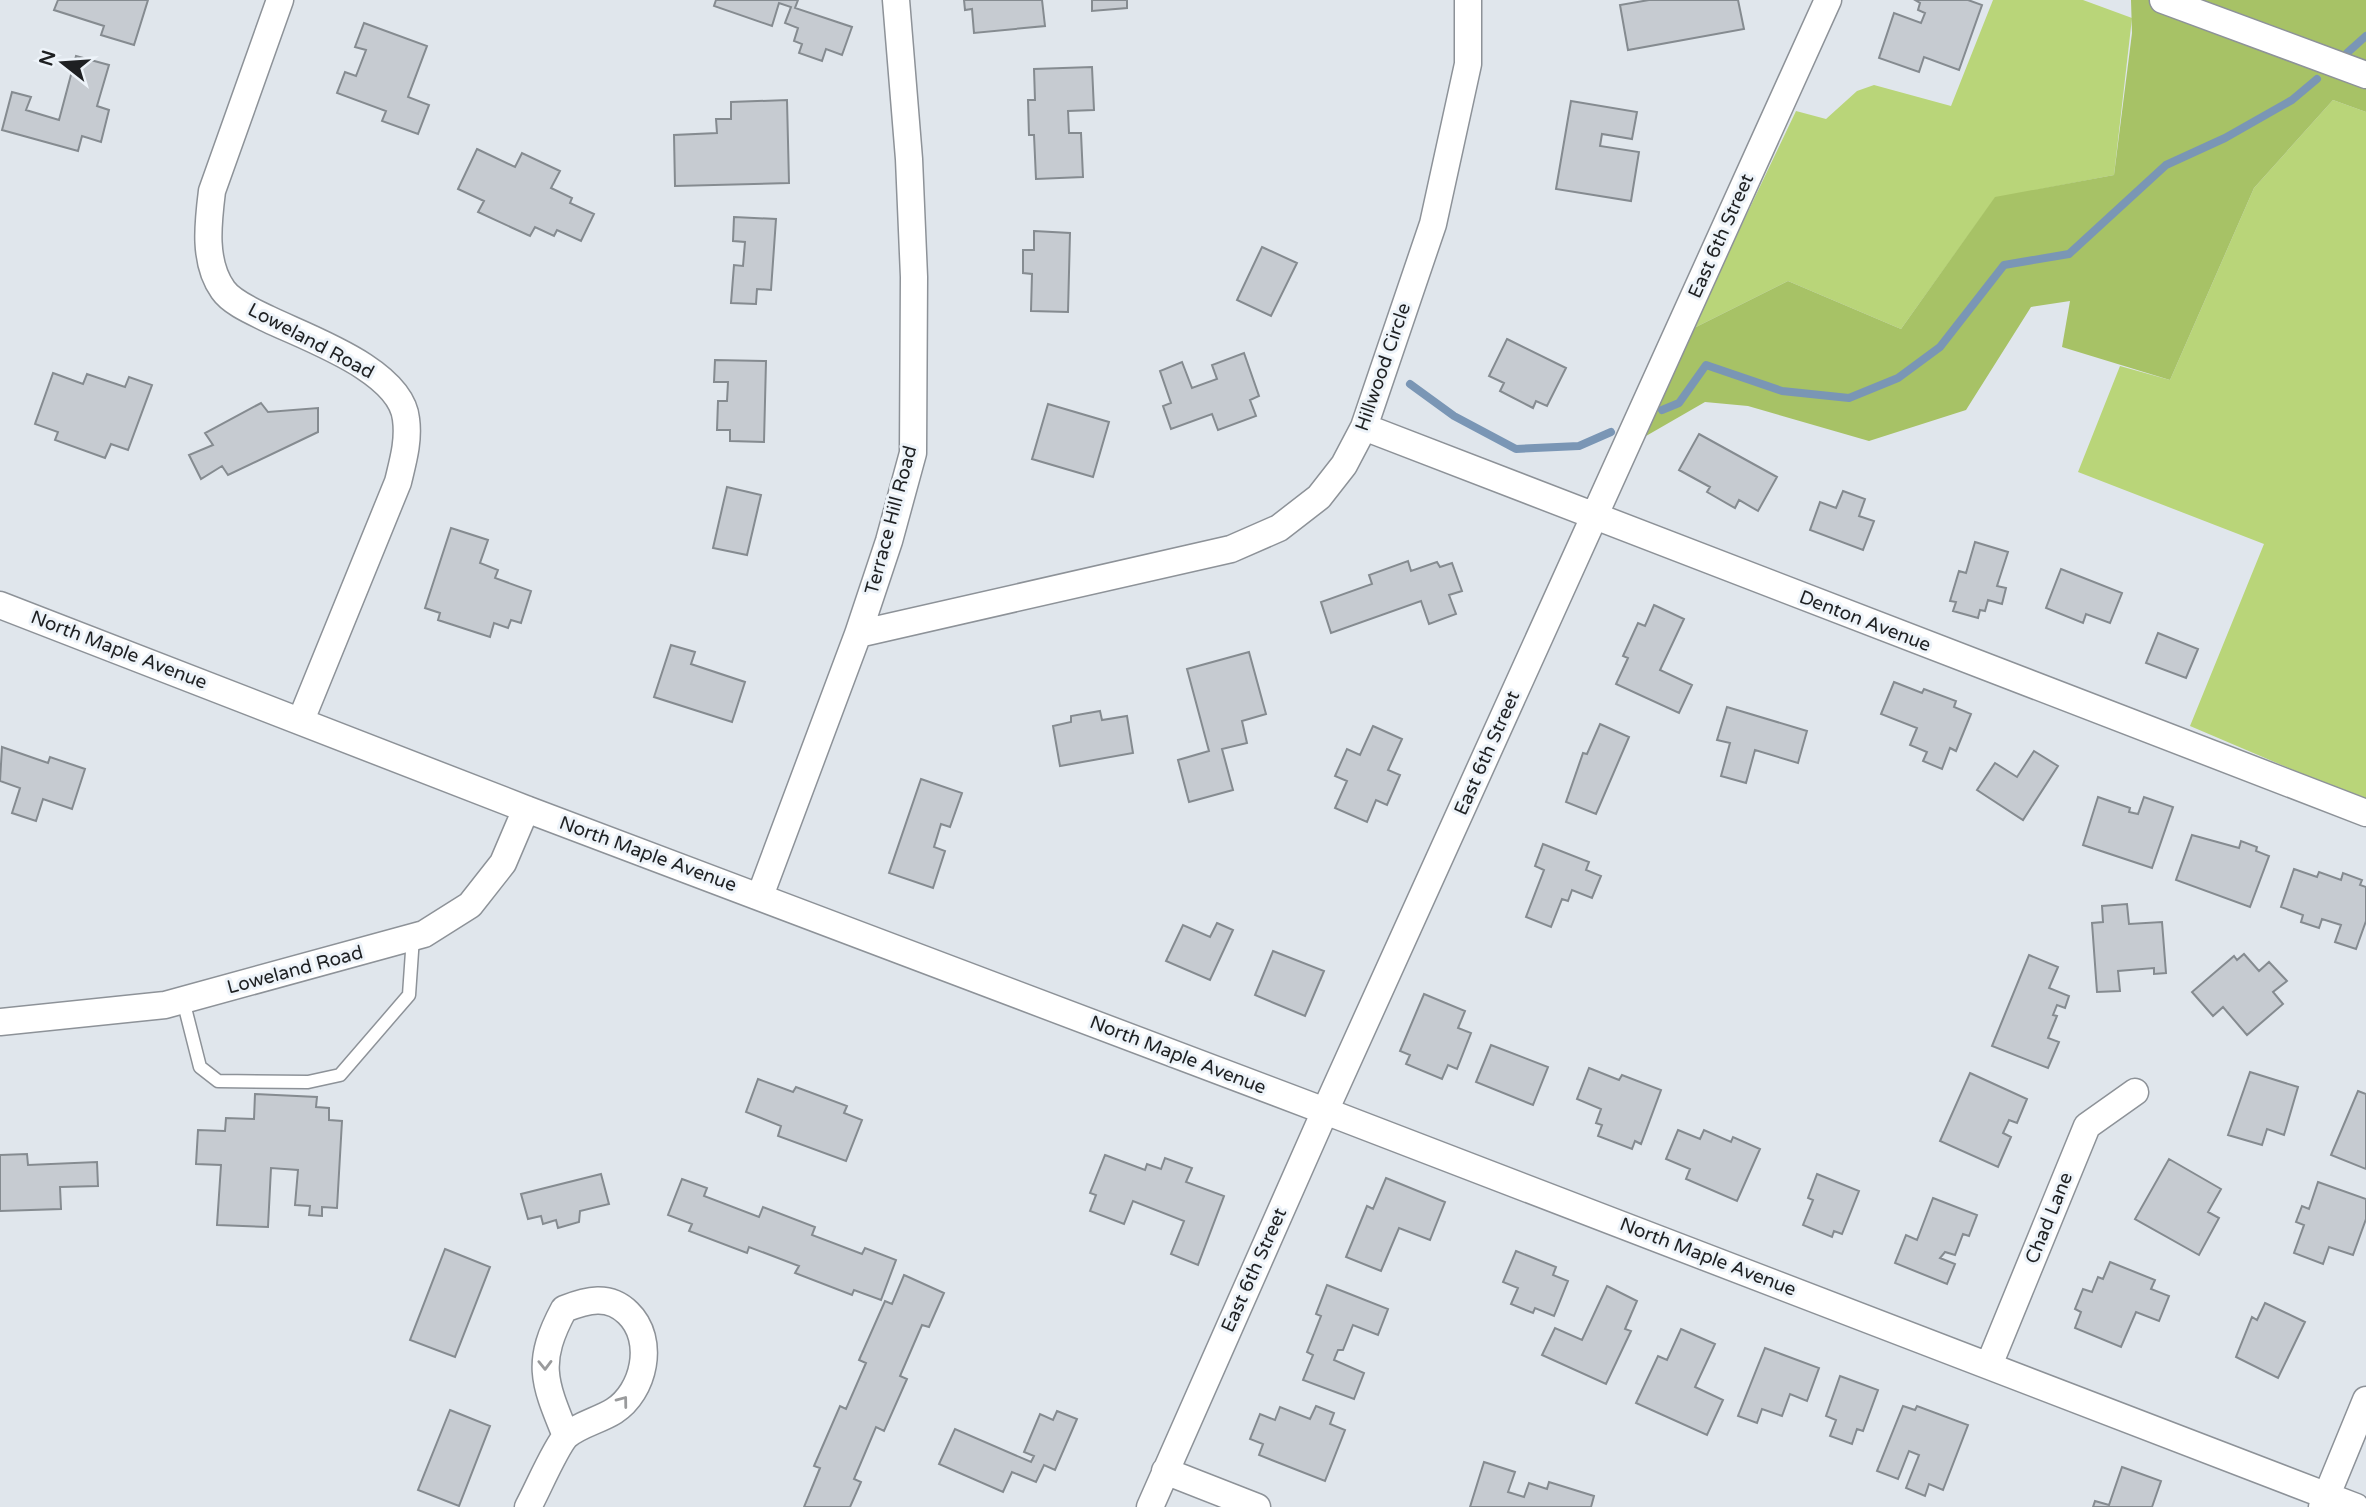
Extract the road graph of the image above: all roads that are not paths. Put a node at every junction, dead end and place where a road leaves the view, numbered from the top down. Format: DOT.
graph roads {
  1 [pos="280,0"];
  2 [pos="896,0"];
  3 [pos="1468,0"];
  4 [pos="1828,0"];
  5 [pos="2163,0"];
  6 [pos="2366,75"];
  7 [pos="1364,427"];
  8 [pos="1593,516"];
  9 [pos="0,605"];
  10 [pos="858,634"];
  11 [pos="301,720"];
  12 [pos="526,809"];
  13 [pos="2366,813"];
  14 [pos="760,896"];
  15 [pos="413,937"];
  16 [pos="183,1000"];
  17 [pos="0,1022"];
  18 [pos="2135,1092"];
  19 [pos="1325,1111"];
  20 [pos="1989,1365"];
  21 [pos="2366,1400"];
  22 [pos="566,1436"];
  23 [pos="1165,1471"];
  24 [pos="2325,1501"];
  25 [pos="528,1507"];
  26 [pos="1150,1507"];
  27 [pos="1257,1507"];
  28 [pos="2356,1507"];
  1 -- 11 [label="street, Loweland Road"];
  2 -- 10 [label="street, Terrace Hill Road"];
  3 -- 7 [label="street, Hillwood Circle"];
  4 -- 8 [label="street, East 6th Street"];
  5 -- 6 [label="street"];
  7 -- 8 [label="street, Denton Avenue"];
  7 -- 10 [label="street, Hillwood Circle"];
  8 -- 13 [label="street, Denton Avenue"];
  8 -- 19 [label="street, East 6th Street"];
  9 -- 11 [label="street, North Maple Avenue"];
  10 -- 14 [label="street, Terrace Hill Road"];
  11 -- 12 [label="street, North Maple Avenue"];
  12 -- 14 [label="street, North Maple Avenue"];
  12 -- 15 [label="street, Loweland Road"];
  14 -- 19 [label="street, North Maple Avenue"];
  15 -- 16 [label="street, Loweland Road"];
  15 -- 16 [label="lane"];
  16 -- 17 [label="street, Loweland Road"];
  18 -- 20 [label="street, Chad Lane"];
  19 -- 20 [label="street, North Maple Avenue"];
  19 -- 23 [label="street, East 6th Street"];
  20 -- 24 [label="street, North Maple Avenue"];
  21 -- 24 [label="street"];
  22 -- 22 [label="street, one-way"];
  22 -- 25 [label="street"];
  23 -- 26 [label="street, East 6th Street"];
  23 -- 27 [label="street"];
  24 -- 28 [label="street, North Maple Avenue"];
}
